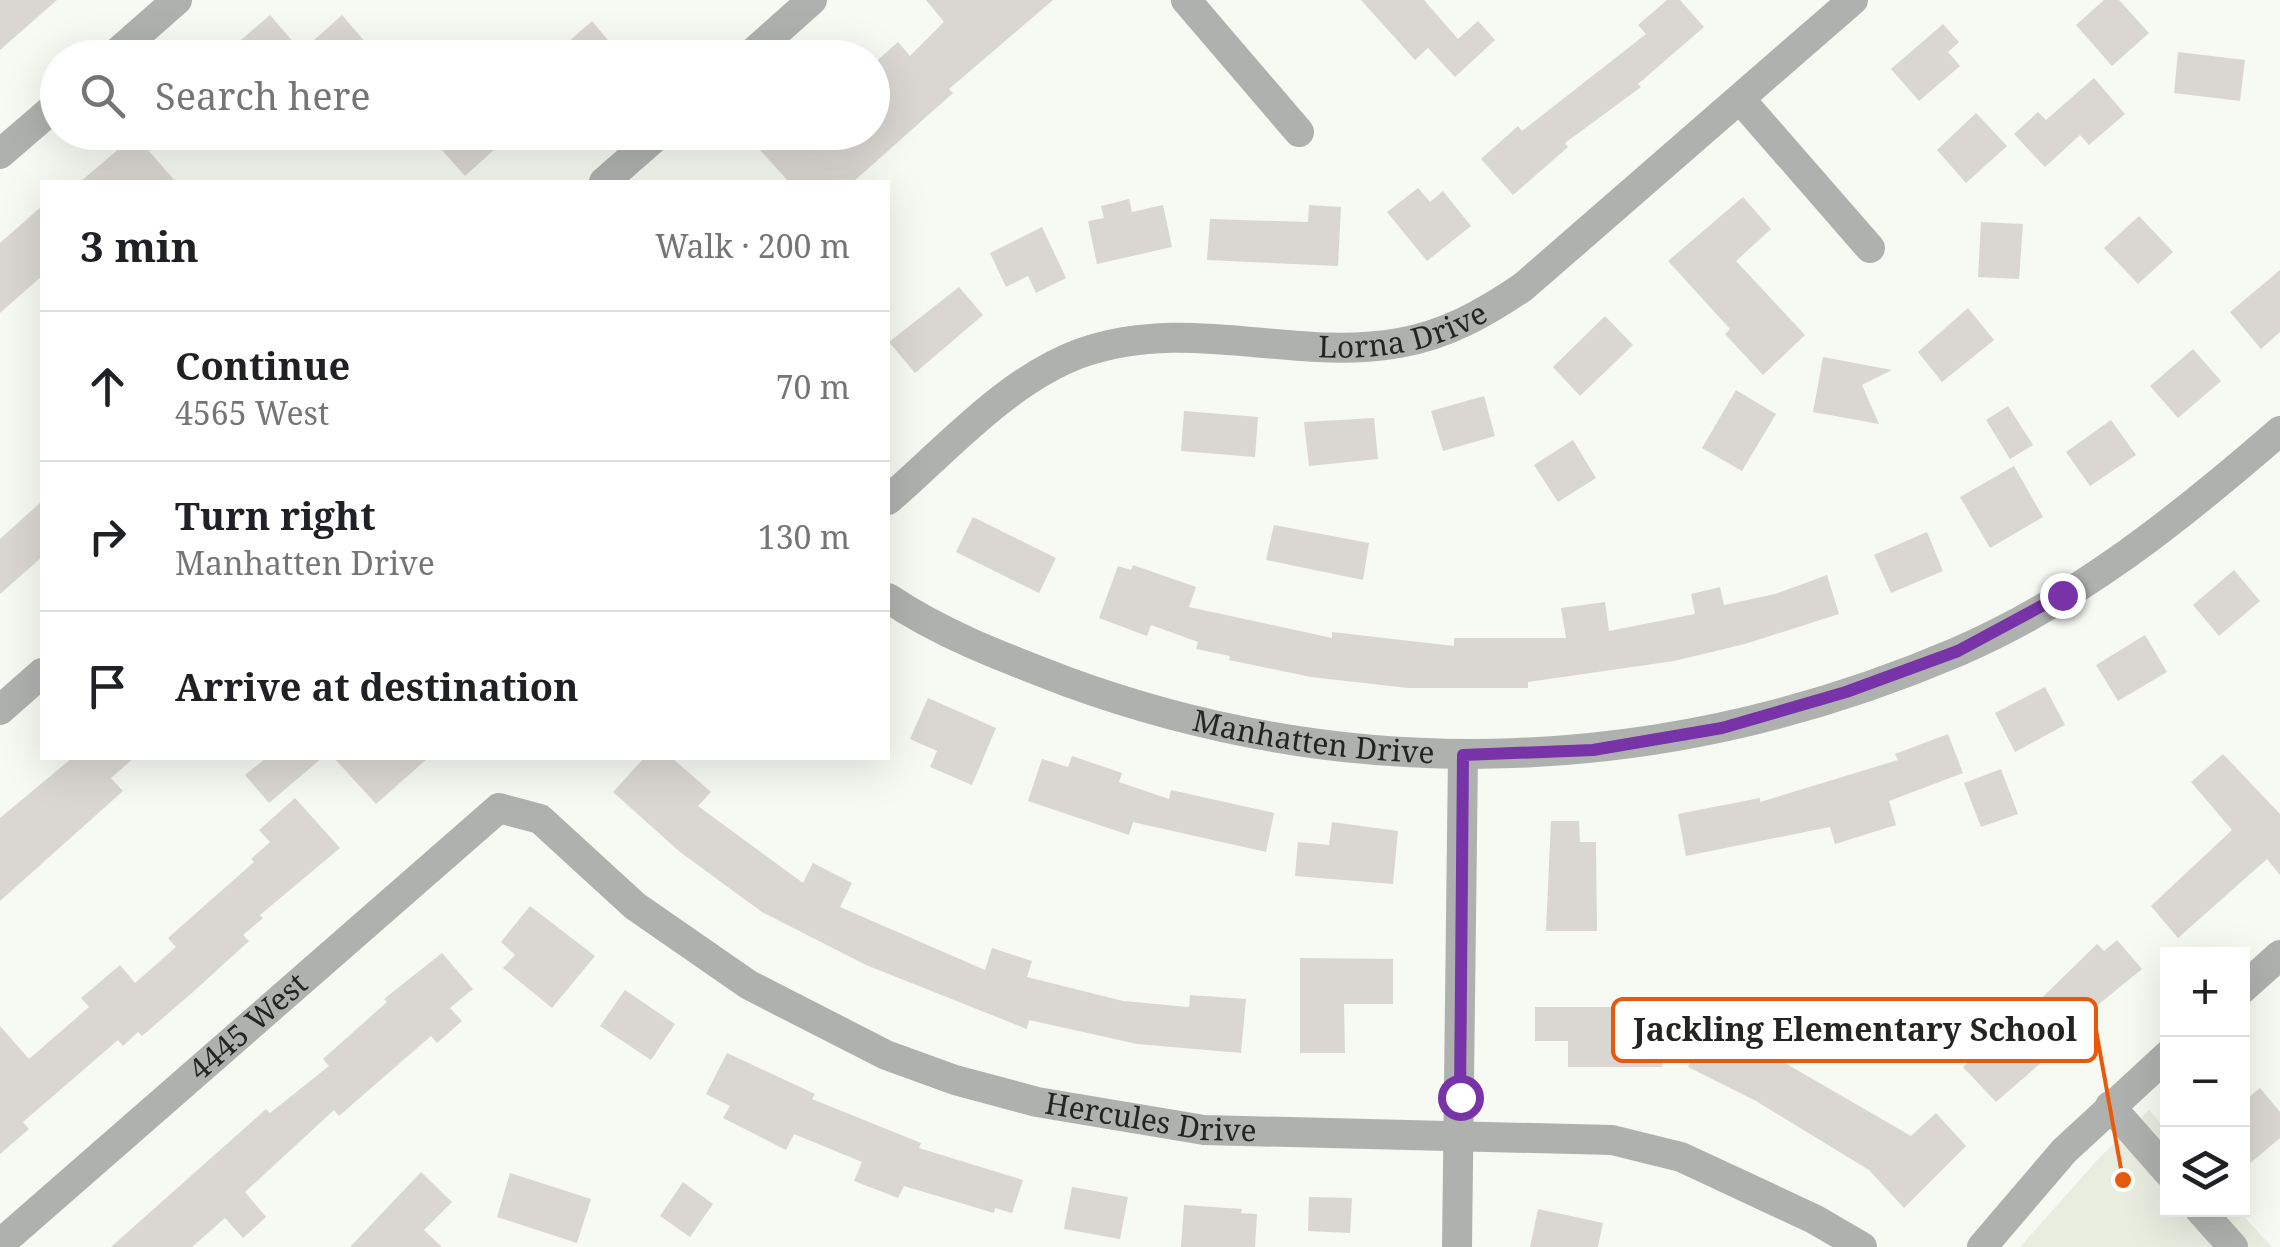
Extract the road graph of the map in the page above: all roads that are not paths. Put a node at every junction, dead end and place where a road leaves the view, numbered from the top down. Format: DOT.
graph roads {
  1 [pos="176,0"];
  2 [pos="812,0"];
  3 [pos="1186,0"];
  4 [pos="1853,0"];
  5 [pos="130,40"];
  6 [pos="767,40"];
  7 [pos="1740,99"];
  8 [pos="40,120"];
  9 [pos="1299,132"];
  10 [pos="640,150"];
  11 [pos="0,154"];
  12 [pos="606,180"];
  13 [pos="1870,248"];
  14 [pos="2280,431"];
  15 [pos="890,498"];
  16 [pos="890,599"];
  17 [pos="40,675"];
  18 [pos="0,710"];
  19 [pos="1463,755"];
  20 [pos="499,808"];
  21 [pos="2280,956"];
  22 [pos="2250,981"];
  23 [pos="2160,1062"];
  24 [pos="2110,1106"];
  25 [pos="1460,1133"];
  26 [pos="2160,1163"];
  27 [pos="2206,1217"];
  28 [pos="0,1244"];
  29 [pos="1457,1247"];
  30 [pos="1862,1247"];
  31 [pos="1982,1247"];
  32 [pos="2233,1247"];
  1 -- 5 [label="street"];
  2 -- 6 [label="street"];
  3 -- 9 [label="street"];
  4 -- 7 [label="street, Lorna Drive"];
  7 -- 13 [label="street"];
  7 -- 15 [label="street, Lorna Drive"];
  8 -- 11 [label="street"];
  10 -- 12 [label="street"];
  14 -- 19 [label="street, Manhatten Drive"];
  16 -- 19 [label="street, Manhatten Drive"];
  17 -- 18 [label="street"];
  19 -- 25 [label="street"];
  20 -- 25 [label="street, Hercules Drive"];
  20 -- 28 [label="street, 4445 West"];
  21 -- 22 [label="street"];
  23 -- 24 [label="street"];
  24 -- 26 [label="street"];
  24 -- 31 [label="street"];
  25 -- 29 [label="street"];
  25 -- 30 [label="street, Hercules Drive"];
  27 -- 32 [label="street"];
}
